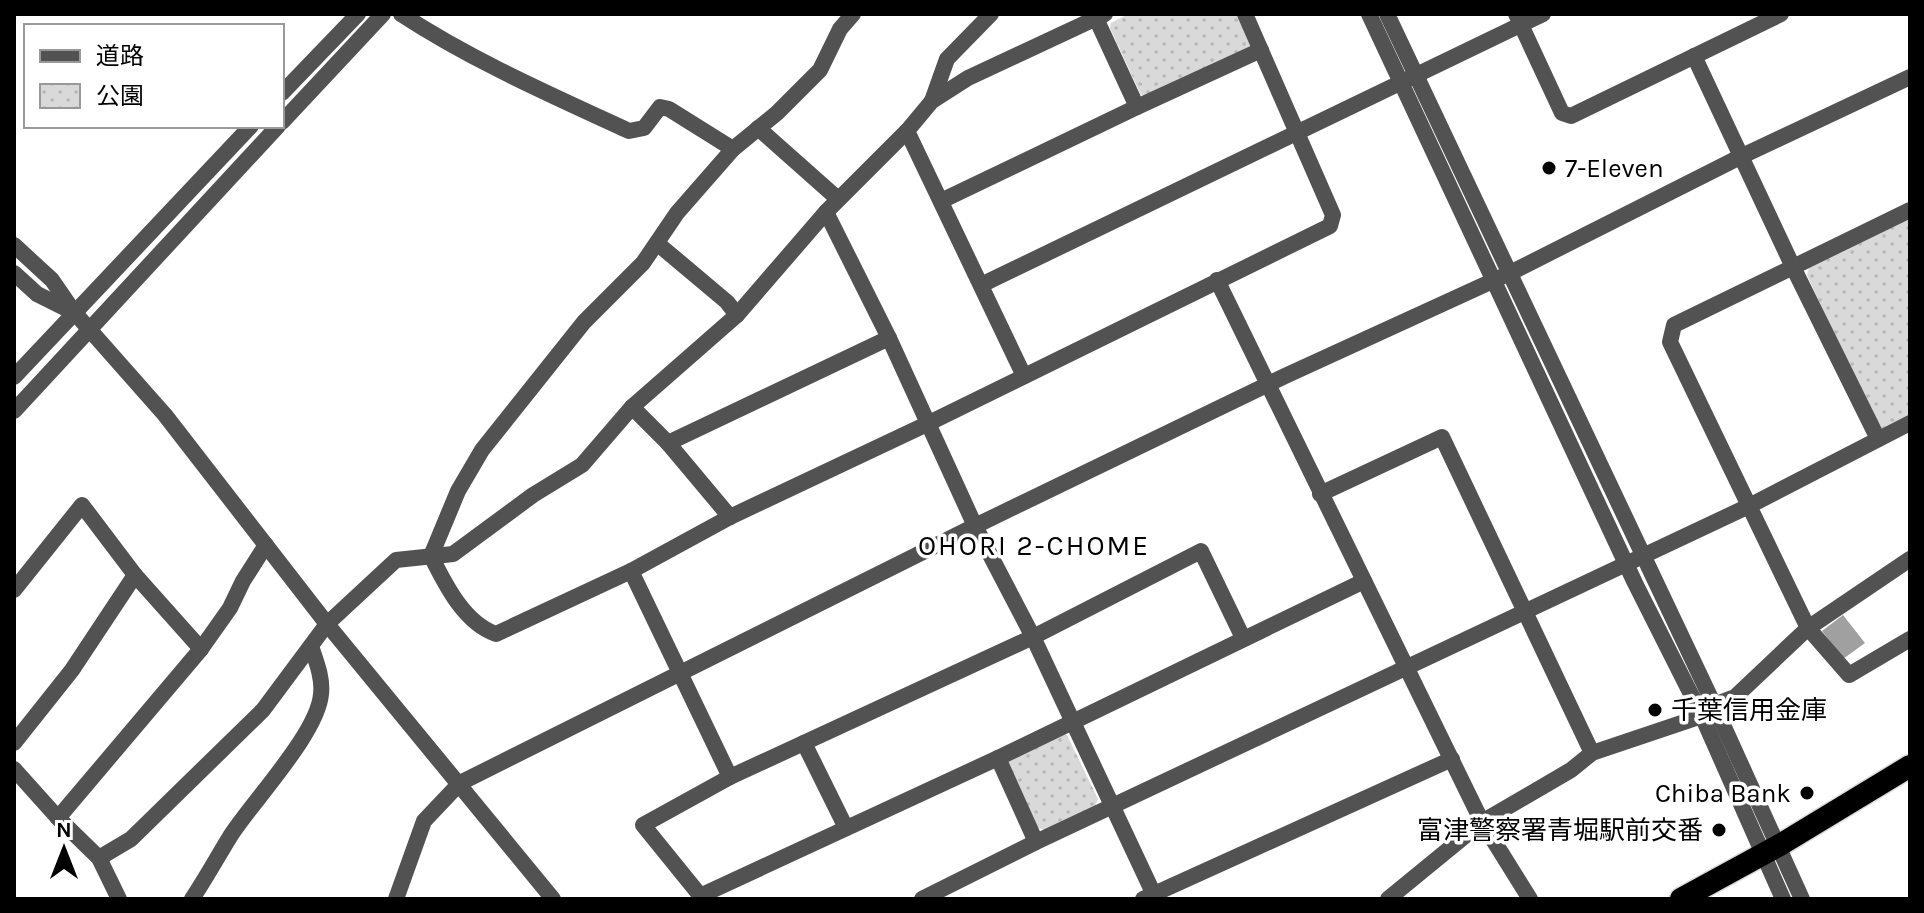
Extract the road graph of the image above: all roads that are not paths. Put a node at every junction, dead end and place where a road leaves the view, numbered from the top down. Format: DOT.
graph roads {
  1 [pos="358,14"];
  2 [pos="383,14"];
  3 [pos="401,14"];
  4 [pos="853,14"];
  5 [pos="991,14"];
  6 [pos="1245,14"];
  7 [pos="1369,14"];
  8 [pos="1387,14"];
  9 [pos="1543,14"];
  10 [pos="1781,14"];
  11 [pos="1098,15"];
  12 [pos="1518,19"];
  13 [pos="1261,50"];
  14 [pos="1694,56"];
  15 [pos="1910,77"];
  16 [pos="1408,78"];
  17 [pos="284,91"];
  18 [pos="932,101"];
  19 [pos="1137,107"];
  20 [pos="284,120"];
  21 [pos="249,128"];
  22 [pos="276,128"];
  23 [pos="758,128"];
  24 [pos="907,131"];
  25 [pos="1297,131"];
  26 [pos="733,149"];
  27 [pos="1740,157"];
  28 [pos="838,199"];
  29 [pos="941,201"];
  30 [pos="1910,210"];
  31 [pos="826,212"];
  32 [pos="658,244"];
  33 [pos="14,245"];
  34 [pos="1793,267"];
  35 [pos="14,273"];
  36 [pos="1510,273"];
  37 [pos="1217,280"];
  38 [pos="1493,280"];
  39 [pos="981,285"];
  40 [pos="74,312"];
  41 [pos="737,315"];
  42 [pos="90,328"];
  43 [pos="889,338"];
  44 [pos="1024,376"];
  45 [pos="14,377"];
  46 [pos="1267,384"];
  47 [pos="632,407"];
  48 [pos="14,411"];
  49 [pos="1910,423"];
  50 [pos="927,424"];
  51 [pos="1878,439"];
  52 [pos="668,443"];
  53 [pos="1320,494"];
  54 [pos="1749,506"];
  55 [pos="730,517"];
  56 [pos="975,526"];
  57 [pos="266,545"];
  58 [pos="431,556"];
  59 [pos="1643,556"];
  60 [pos="1910,559"];
  61 [pos="1626,564"];
  62 [pos="631,571"];
  63 [pos="135,575"];
  64 [pos="1364,581"];
  65 [pos="14,590"];
  66 [pos="1523,613"];
  67 [pos="327,624"];
  68 [pos="1808,628"];
  69 [pos="1033,637"];
  70 [pos="1243,638"];
  71 [pos="1910,639"];
  72 [pos="311,646"];
  73 [pos="201,649"];
  74 [pos="1408,667"];
  75 [pos="680,675"];
  76 [pos="1708,711"];
  77 [pos="1073,721"];
  78 [pos="14,743"];
  79 [pos="804,743"];
  80 [pos="1592,753"];
  81 [pos="998,758"];
  82 [pos="1452,759"];
  83 [pos="1910,766"];
  84 [pos="14,769"];
  85 [pos="730,777"];
  86 [pos="460,783"];
  87 [pos="1114,807"];
  88 [pos="58,818"];
  89 [pos="1482,822"];
  90 [pos="846,828"];
  91 [pos="1036,842"];
  92 [pos="1770,851"];
  93 [pos="99,858"];
  94 [pos="701,897"];
  95 [pos="1150,897"];
  96 [pos="398,898"];
  97 [pos="119,899"];
  98 [pos="192,899"];
  99 [pos="553,899"];
  100 [pos="922,899"];
  101 [pos="1388,899"];
  102 [pos="1530,899"];
  103 [pos="1681,899"];
  104 [pos="1783,899"];
  105 [pos="1802,899"];
  1 -- 17 [label="street"];
  2 -- 20 [label="street"];
  3 -- 26 [label="street"];
  4 -- 23 [label="street"];
  5 -- 18 [label="street"];
  6 -- 13 [label="street"];
  7 -- 16 [label="street"];
  8 -- 16 [label="street"];
  9 -- 12 [label="street"];
  10 -- 14 [label="street"];
  11 -- 18 [label="street"];
  11 -- 19 [label="street"];
  12 -- 14 [label="street"];
  12 -- 16 [label="street"];
  13 -- 19 [label="street"];
  13 -- 25 [label="street"];
  14 -- 27 [label="street"];
  15 -- 27 [label="street"];
  16 -- 25 [label="street"];
  16 -- 36 [label="street"];
  16 -- 38 [label="street"];
  18 -- 24 [label="street"];
  19 -- 29 [label="street"];
  21 -- 40 [label="street"];
  22 -- 42 [label="street"];
  23 -- 26 [label="street"];
  23 -- 28 [label="street"];
  24 -- 28 [label="street"];
  24 -- 29 [label="street"];
  25 -- 37 [label="street"];
  25 -- 39 [label="street"];
  26 -- 32 [label="street"];
  27 -- 34 [label="street"];
  27 -- 36 [label="street"];
  28 -- 31 [label="street"];
  29 -- 39 [label="street"];
  30 -- 34 [label="street"];
  31 -- 41 [label="street"];
  31 -- 43 [label="street"];
  32 -- 41 [label="street"];
  32 -- 58 [label="street"];
  33 -- 40 [label="street"];
  34 -- 51 [label="street"];
  34 -- 54 [label="street"];
  35 -- 40 [label="street"];
  36 -- 38 [label="street"];
  36 -- 59 [label="street"];
  37 -- 44 [label="street"];
  37 -- 46 [label="street"];
  38 -- 46 [label="street"];
  38 -- 61 [label="street"];
  39 -- 44 [label="street"];
  40 -- 42 [label="street"];
  40 -- 45 [label="street"];
  41 -- 47 [label="street"];
  42 -- 48 [label="street"];
  42 -- 57 [label="street"];
  43 -- 50 [label="street"];
  43 -- 52 [label="street"];
  44 -- 50 [label="street"];
  46 -- 53 [label="street"];
  46 -- 56 [label="street"];
  47 -- 52 [label="street"];
  47 -- 58 [label="street"];
  49 -- 51 [label="street"];
  50 -- 55 [label="street"];
  50 -- 56 [label="street"];
  51 -- 54 [label="street"];
  52 -- 55 [label="street"];
  53 -- 64 [label="street"];
  53 -- 66 [label="street"];
  54 -- 59 [label="street"];
  54 -- 68 [label="street"];
  55 -- 62 [label="street"];
  56 -- 69 [label="street"];
  56 -- 75 [label="street"];
  57 -- 67 [label="street"];
  57 -- 73 [label="street"];
  58 -- 62 [label="street"];
  58 -- 67 [label="street"];
  59 -- 61 [label="street"];
  59 -- 76 [label="street"];
  60 -- 68 [label="street"];
  61 -- 66 [label="street"];
  61 -- 76 [label="street"];
  62 -- 75 [label="street"];
  63 -- 65 [label="street"];
  63 -- 73 [label="street"];
  63 -- 78 [label="street"];
  64 -- 70 [label="street"];
  64 -- 74 [label="street"];
  66 -- 74 [label="street"];
  66 -- 80 [label="street"];
  67 -- 72 [label="street"];
  67 -- 86 [label="street"];
  68 -- 71 [label="street"];
  68 -- 76 [label="street"];
  69 -- 70 [label="street"];
  69 -- 77 [label="street"];
  69 -- 79 [label="street"];
  70 -- 77 [label="street"];
  72 -- 93 [label="street"];
  72 -- 98 [label="street"];
  73 -- 88 [label="street"];
  74 -- 82 [label="street"];
  74 -- 87 [label="street"];
  75 -- 85 [label="street"];
  75 -- 86 [label="street"];
  76 -- 80 [label="street"];
  76 -- 92 [label="street"];
  77 -- 81 [label="street"];
  77 -- 87 [label="street"];
  79 -- 85 [label="street"];
  79 -- 90 [label="street"];
  80 -- 89 [label="street"];
  81 -- 90 [label="street"];
  81 -- 91 [label="street"];
  82 -- 89 [label="street"];
  82 -- 95 [label="street"];
  83 -- 92 [label="highway"];
  84 -- 88 [label="street"];
  85 -- 94 [label="street"];
  86 -- 96 [label="street"];
  86 -- 99 [label="street"];
  87 -- 91 [label="street"];
  87 -- 95 [label="street"];
  88 -- 93 [label="street"];
  89 -- 101 [label="street"];
  89 -- 102 [label="street"];
  90 -- 94 [label="street"];
  91 -- 100 [label="street"];
  92 -- 103 [label="highway"];
  92 -- 104 [label="street"];
  92 -- 105 [label="street"];
  93 -- 97 [label="street"];
}
